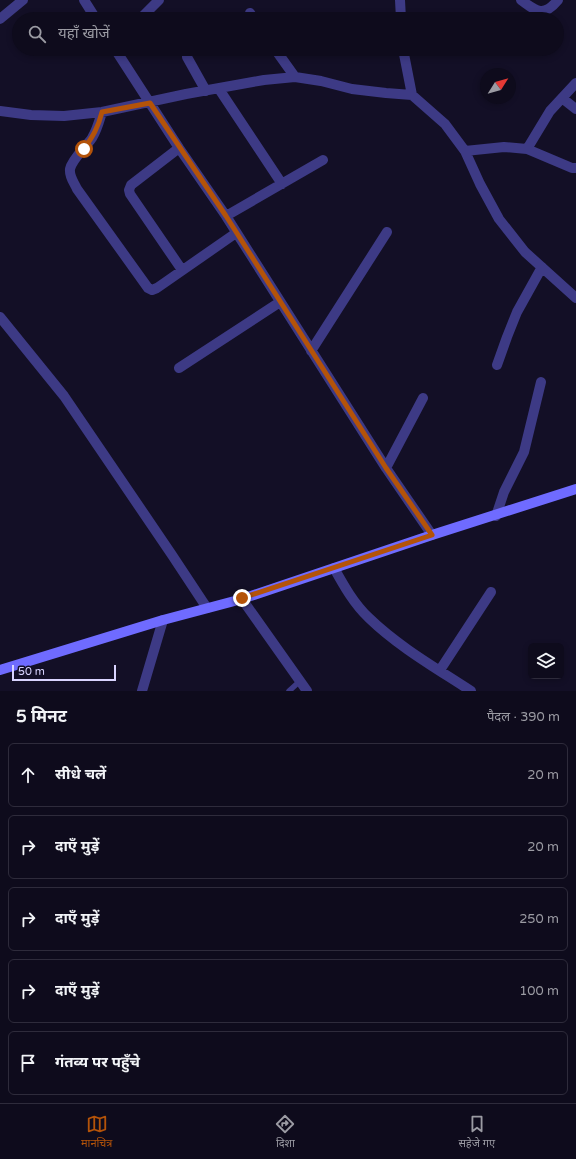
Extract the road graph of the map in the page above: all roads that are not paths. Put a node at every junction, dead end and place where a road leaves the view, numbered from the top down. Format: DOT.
graph roads {
  1 [pos="23,0"];
  2 [pos="84,0"];
  3 [pos="159,0"];
  4 [pos="400,0"];
  5 [pos="521,0"];
  6 [pos="558,0"];
  7 [pos="92,12"];
  8 [pos="147,12"];
  9 [pos="401,12"];
  10 [pos="0,18"];
  11 [pos="120,56"];
  12 [pos="187,56"];
  13 [pos="280,56"];
  14 [pos="404,56"];
  15 [pos="295,77"];
  16 [pos="576,83"];
  17 [pos="219,89"];
  18 [pos="206,91"];
  19 [pos="412,95"];
  20 [pos="562,98"];
  21 [pos="150,103"];
  22 [pos="576,108"];
  23 [pos="0,111"];
  24 [pos="102,112"];
  25 [pos="180,148"];
  26 [pos="527,149"];
  27 [pos="465,151"];
  28 [pos="323,160"];
  29 [pos="576,168"];
  30 [pos="282,184"];
  31 [pos="226,216"];
  32 [pos="387,232"];
  33 [pos="236,233"];
  34 [pos="542,267"];
  35 [pos="182,270"];
  36 [pos="576,298"];
  37 [pos="280,302"];
  38 [pos="0,316"];
  39 [pos="311,351"];
  40 [pos="498,365"];
  41 [pos="179,368"];
  42 [pos="541,382"];
  43 [pos="423,398"];
  44 [pos="386,468"];
  45 [pos="576,489"];
  46 [pos="496,516"];
  47 [pos="432,535"];
  48 [pos="334,568"];
  49 [pos="491,592"];
  50 [pos="242,598"];
  51 [pos="207,608"];
  52 [pos="163,620"];
  53 [pos="0,670"];
  54 [pos="440,670"];
  55 [pos="300,681"];
  56 [pos="142,691"];
  57 [pos="289,691"];
  58 [pos="307,691"];
  59 [pos="471,691"];
  1 -- 10 [label="street"];
  2 -- 7 [label="street"];
  3 -- 8 [label="street"];
  4 -- 9 [label="street"];
  5 -- 6 [label="street"];
  11 -- 21 [label="street"];
  12 -- 18 [label="street"];
  13 -- 15 [label="street"];
  14 -- 19 [label="street"];
  15 -- 17 [label="street"];
  15 -- 19 [label="street"];
  16 -- 20 [label="street"];
  17 -- 18 [label="street"];
  17 -- 30 [label="street"];
  18 -- 21 [label="street"];
  19 -- 27 [label="street"];
  20 -- 22 [label="street"];
  20 -- 26 [label="street"];
  21 -- 24 [label="street"];
  21 -- 25 [label="street"];
  23 -- 24 [label="street"];
  24 -- 35 [label="street"];
  25 -- 31 [label="street"];
  25 -- 35 [label="street"];
  26 -- 27 [label="street"];
  26 -- 29 [label="street"];
  27 -- 34 [label="street"];
  28 -- 30 [label="street"];
  30 -- 31 [label="street"];
  31 -- 33 [label="street"];
  32 -- 39 [label="street"];
  33 -- 35 [label="street"];
  33 -- 37 [label="street"];
  34 -- 36 [label="street"];
  34 -- 40 [label="street"];
  37 -- 39 [label="street"];
  37 -- 41 [label="street"];
  38 -- 51 [label="street"];
  39 -- 44 [label="street"];
  42 -- 46 [label="street"];
  43 -- 44 [label="street"];
  44 -- 47 [label="street"];
  45 -- 46 [label="main road"];
  46 -- 47 [label="main road"];
  47 -- 48 [label="main road"];
  48 -- 50 [label="main road"];
  48 -- 54 [label="street"];
  49 -- 54 [label="street"];
  50 -- 51 [label="main road"];
  50 -- 55 [label="street"];
  51 -- 52 [label="main road"];
  52 -- 53 [label="main road"];
  52 -- 56 [label="street"];
  54 -- 59 [label="street"];
  55 -- 57 [label="lane"];
  55 -- 58 [label="street"];
}
